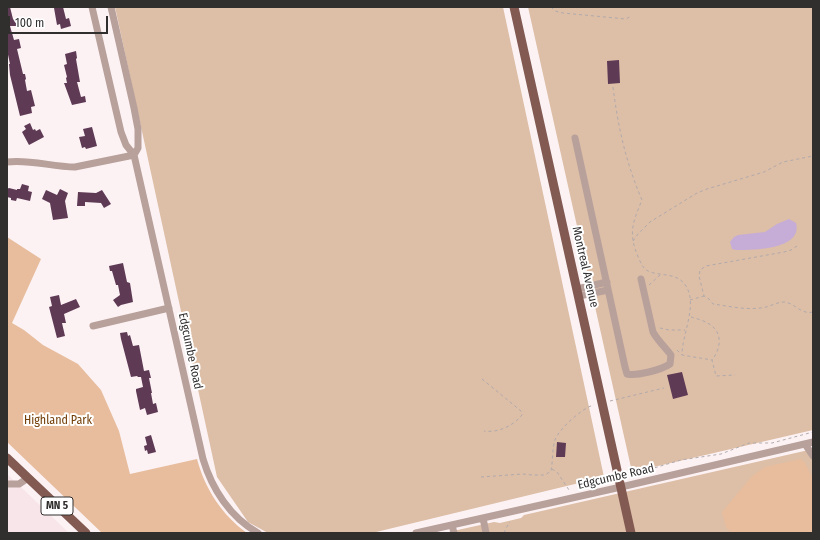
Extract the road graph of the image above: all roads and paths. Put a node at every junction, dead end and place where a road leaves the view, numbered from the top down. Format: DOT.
graph roads {
  1 [pos="92,7"];
  2 [pos="111,7"];
  3 [pos="514,7"];
  4 [pos="551,7"];
  5 [pos="631,16"];
  6 [pos="613,87"];
  7 [pos="575,138"];
  8 [pos="134,155"];
  9 [pos="813,156"];
  10 [pos="7,162"];
  11 [pos="633,242"];
  12 [pos="797,246"];
  13 [pos="645,269"];
  14 [pos="661,274"];
  15 [pos="645,278"];
  16 [pos="607,282"];
  17 [pos="608,290"];
  18 [pos="578,292"];
  19 [pos="704,296"];
  20 [pos="690,300"];
  21 [pos="169,308"];
  22 [pos="813,312"];
  23 [pos="690,316"];
  24 [pos="93,326"];
  25 [pos="657,327"];
  26 [pos="685,330"];
  27 [pos="673,347"];
  28 [pos="682,355"];
  29 [pos="712,360"];
  30 [pos="735,375"];
  31 [pos="482,379"];
  32 [pos="664,388"];
  33 [pos="602,403"];
  34 [pos="484,431"];
  35 [pos="813,432"];
  36 [pos="813,442"];
  37 [pos="805,444"];
  38 [pos="813,456"];
  39 [pos="7,458"];
  40 [pos="551,468"];
  41 [pos="631,471"];
  42 [pos="481,476"];
  43 [pos="28,478"];
  44 [pos="7,484"];
  45 [pos="621,487"];
  46 [pos="569,490"];
  47 [pos="483,518"];
  48 [pos="510,522"];
  49 [pos="452,525"];
  50 [pos="86,533"];
  51 [pos="258,533"];
  52 [pos="416,533"];
  53 [pos="454,533"];
  54 [pos="486,533"];
  55 [pos="504,533"];
  56 [pos="631,533"];
  1 -- 8 [label="street, Edgcumbe Road"];
  2 -- 8 [label="street, Edgcumbe Road"];
  3 -- 18 [label="main road, Montreal Avenue"];
  4 -- 5 [label="path"];
  6 -- 11 [label="path"];
  7 -- 16 [label="street"];
  8 -- 10 [label="street"];
  8 -- 21 [label="street, Edgcumbe Road"];
  9 -- 11 [label="path"];
  11 -- 13 [label="path"];
  12 -- 19 [label="path"];
  13 -- 14 [label="path"];
  13 -- 15 [label="path"];
  14 -- 15 [label="path"];
  14 -- 20 [label="path"];
  15 -- 17 [label="street"];
  16 -- 17 [label="street"];
  16 -- 18 [label="street"];
  17 -- 18 [label="street"];
  18 -- 33 [label="main road, Montreal Avenue"];
  19 -- 20 [label="path"];
  19 -- 22 [label="path"];
  20 -- 23 [label="path"];
  21 -- 24 [label="street"];
  21 -- 51 [label="street, Edgcumbe Road"];
  23 -- 26 [label="path"];
  23 -- 29 [label="path"];
  25 -- 26 [label="path"];
  26 -- 28 [label="path"];
  27 -- 28 [label="path"];
  28 -- 29 [label="path"];
  29 -- 30 [label="path"];
  31 -- 34 [label="path"];
  32 -- 33 [label="path"];
  33 -- 40 [label="path"];
  33 -- 45 [label="main road, Montreal Avenue"];
  35 -- 41 [label="path"];
  36 -- 37 [label="street, Edgcumbe Road"];
  37 -- 38 [label="street"];
  37 -- 45 [label="street, Edgcumbe Road"];
  39 -- 43 [label="main road, MN 5"];
  40 -- 42 [label="path"];
  40 -- 46 [label="path"];
  43 -- 44 [label="street"];
  43 -- 50 [label="main road, MN 5"];
  45 -- 47 [label="street, Edgcumbe Road"];
  45 -- 56 [label="main road, Montreal Avenue"];
  47 -- 49 [label="street, Edgcumbe Road"];
  47 -- 54 [label="street"];
  48 -- 55 [label="path"];
  49 -- 52 [label="street, Edgcumbe Road"];
  49 -- 53 [label="street"];
}
